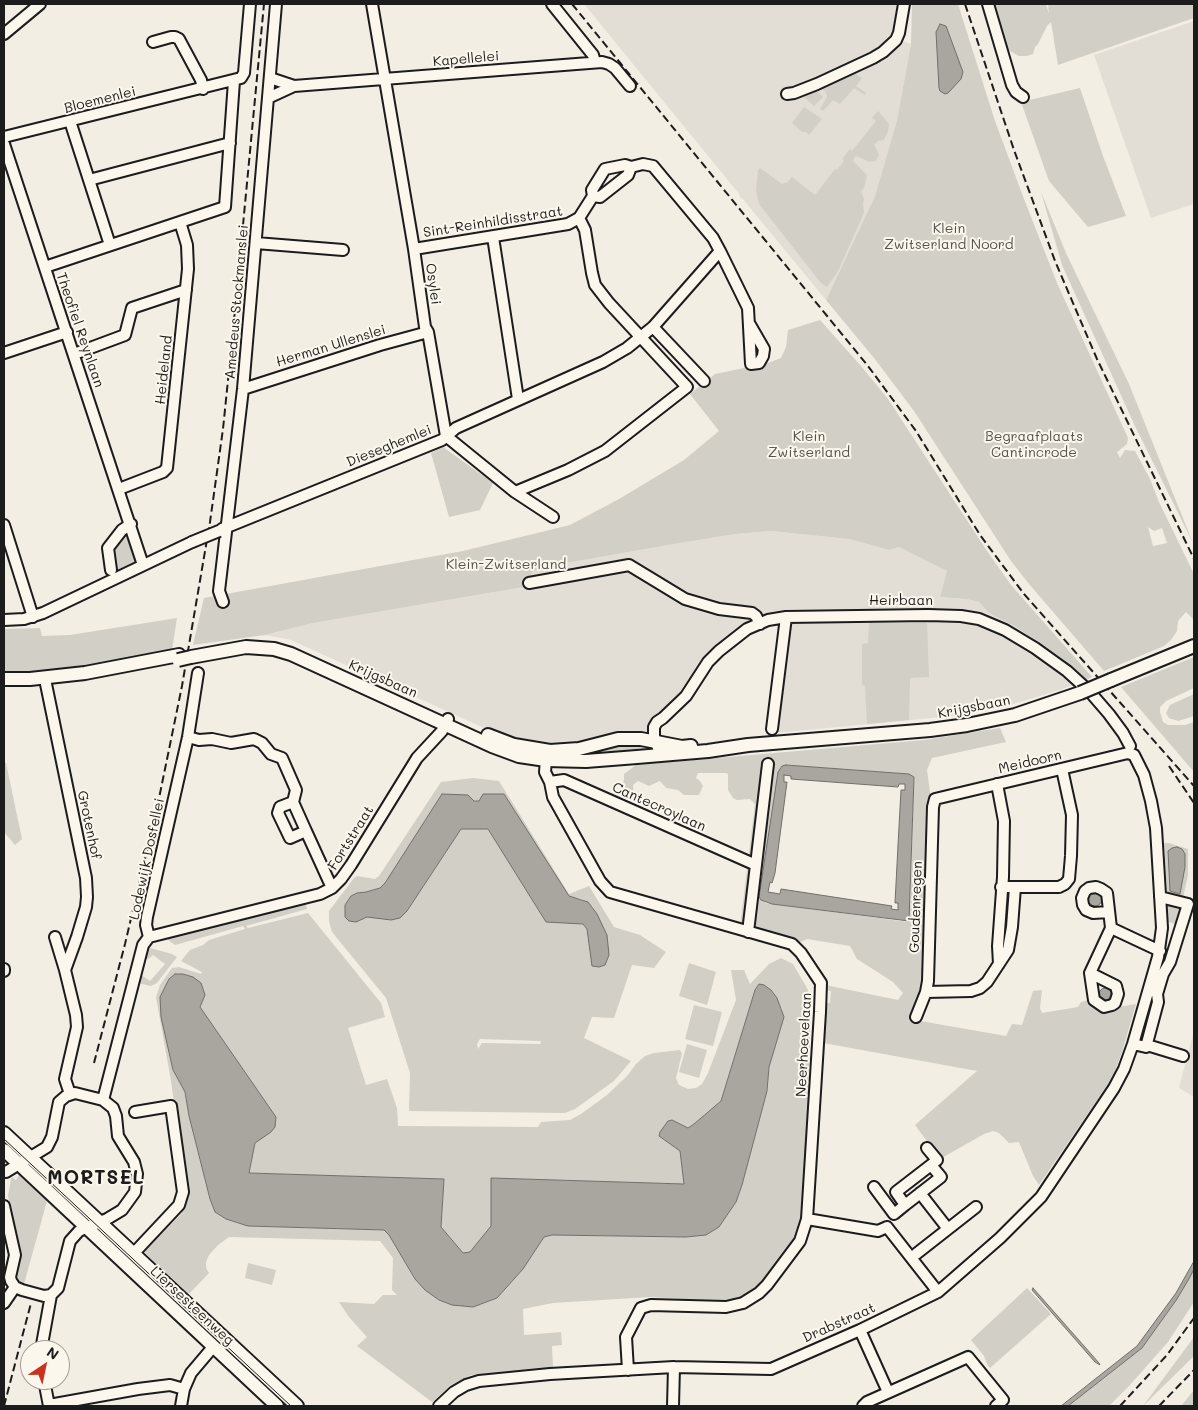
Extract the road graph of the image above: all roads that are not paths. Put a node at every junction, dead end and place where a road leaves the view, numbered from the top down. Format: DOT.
graph roads {
  1 [pos="40,4"];
  2 [pos="250,4"];
  3 [pos="276,4"];
  4 [pos="372,4"];
  5 [pos="552,4"];
  6 [pos="904,4"];
  7 [pos="988,4"];
  8 [pos="4,34"];
  9 [pos="153,42"];
  10 [pos="595,62"];
  11 [pos="270,78"];
  12 [pos="385,79"];
  13 [pos="234,81"];
  14 [pos="294,86"];
  15 [pos="630,86"];
  16 [pos="203,88"];
  17 [pos="786,94"];
  18 [pos="1023,97"];
  19 [pos="268,98"];
  20 [pos="70,121"];
  21 [pos="4,137"];
  22 [pos="230,143"];
  23 [pos="4,144"];
  24 [pos="631,167"];
  25 [pos="89,180"];
  26 [pos="593,196"];
  27 [pos="579,218"];
  28 [pos="180,222"];
  29 [pos="493,237"];
  30 [pos="256,243"];
  31 [pos="110,245"];
  32 [pos="414,248"];
  33 [pos="343,250"];
  34 [pos="720,251"];
  35 [pos="44,267"];
  36 [pos="186,290"];
  37 [pos="749,323"];
  38 [pos="653,327"];
  39 [pos="67,332"];
  40 [pos="428,332"];
  41 [pos="641,338"];
  42 [pos="4,353"];
  43 [pos="74,354"];
  44 [pos="704,381"];
  45 [pos="243,389"];
  46 [pos="518,399"];
  47 [pos="446,436"];
  48 [pos="119,489"];
  49 [pos="515,492"];
  50 [pos="553,517"];
  51 [pos="130,524"];
  52 [pos="4,525"];
  53 [pos="223,529"];
  54 [pos="143,565"];
  55 [pos="111,570"];
  56 [pos="529,583"];
  57 [pos="223,602"];
  58 [pos="786,616"];
  59 [pos="33,617"];
  60 [pos="4,620"];
  61 [pos="760,624"];
  62 [pos="1194,646"];
  63 [pos="185,656"];
  64 [pos="198,673"];
  65 [pos="4,679"];
  66 [pos="46,684"];
  67 [pos="4,686"];
  68 [pos="446,722"];
  69 [pos="772,729"];
  70 [pos="188,737"];
  71 [pos="656,742"];
  72 [pos="748,745"];
  73 [pos="1130,751"];
  74 [pos="662,755"];
  75 [pos="645,757"];
  76 [pos="546,760"];
  77 [pos="768,764"];
  78 [pos="1062,769"];
  79 [pos="550,782"];
  80 [pos="997,784"];
  81 [pos="938,797"];
  82 [pos="293,802"];
  83 [pos="306,831"];
  84 [pos="756,865"];
  85 [pos="1001,887"];
  86 [pos="1015,887"];
  87 [pos="332,888"];
  88 [pos="1160,897"];
  89 [pos="1109,912"];
  90 [pos="1111,928"];
  91 [pos="748,932"];
  92 [pos="55,937"];
  93 [pos="149,937"];
  94 [pos="1160,951"];
  95 [pos="999,964"];
  96 [pos="65,970"];
  97 [pos="1090,973"];
  98 [pos="926,992"];
  99 [pos="1144,1004"];
  100 [pos="1157,1008"];
  101 [pos="916,1017"];
  102 [pos="1133,1044"];
  103 [pos="1147,1045"];
  104 [pos="1183,1056"];
  105 [pos="70,1094"];
  106 [pos="103,1100"];
  107 [pos="135,1112"];
  108 [pos="4,1133"];
  109 [pos="927,1148"];
  110 [pos="4,1150"];
  111 [pos="30,1158"];
  112 [pos="18,1164"];
  113 [pos="931,1164"];
  114 [pos="5,1174"];
  115 [pos="874,1187"];
  116 [pos="920,1193"];
  117 [pos="905,1205"];
  118 [pos="4,1206"];
  119 [pos="976,1207"];
  120 [pos="117,1214"];
  121 [pos="894,1214"];
  122 [pos="807,1219"];
  123 [pos="101,1222"];
  124 [pos="887,1226"];
  125 [pos="86,1228"];
  126 [pos="948,1229"];
  127 [pos="119,1240"];
  128 [pos="134,1253"];
  129 [pos="916,1254"];
  130 [pos="15,1287"];
  131 [pos="938,1292"];
  132 [pos="51,1295"];
  133 [pos="4,1303"];
  134 [pos="860,1330"];
  135 [pos="43,1340"];
  136 [pos="213,1347"];
  137 [pos="674,1367"];
  138 [pos="628,1370"];
  139 [pos="184,1389"];
  140 [pos="46,1390"];
  141 [pos="888,1392"];
  142 [pos="867,1405"];
  143 [pos="49,1406"];
  144 [pos="180,1406"];
  145 [pos="277,1406"];
  146 [pos="298,1406"];
  147 [pos="438,1406"];
  148 [pos="673,1406"];
  149 [pos="996,1406"];
  1 -- 8 [label="street"];
  2 -- 13 [label="street"];
  3 -- 11 [label="street, Amedeus Stockmanslei"];
  4 -- 12 [label="street, Osylei"];
  5 -- 10 [label="street"];
  6 -- 17 [label="street"];
  7 -- 18 [label="street"];
  9 -- 16 [label="street"];
  10 -- 12 [label="street, Kapellelei"];
  10 -- 15 [label="street, Kapellelei"];
  11 -- 14 [label="street, Kapellelei"];
  11 -- 19 [label="street, Amedeus Stockmanslei"];
  12 -- 14 [label="street, Kapellelei"];
  12 -- 32 [label="street, Osylei"];
  13 -- 16 [label="street, Bloemenlei"];
  13 -- 22 [label="street"];
  14 -- 19 [label="street, Kapellelei"];
  16 -- 20 [label="street, Bloemenlei"];
  19 -- 30 [label="street, Amedeus Stockmanslei"];
  20 -- 21 [label="street, Bloemenlei"];
  20 -- 25 [label="street"];
  22 -- 25 [label="street"];
  22 -- 28 [label="street"];
  23 -- 35 [label="street, Theofiel Reynlaan"];
  24 -- 26 [label="street"];
  24 -- 26 [label="street, Sint-Reinhildisstraat"];
  24 -- 34 [label="street"];
  25 -- 31 [label="street"];
  26 -- 27 [label="street, Sint-Reinhildisstraat"];
  27 -- 29 [label="street, Sint-Reinhildisstraat"];
  27 -- 41 [label="street"];
  28 -- 31 [label="street"];
  28 -- 36 [label="street, Heideland"];
  29 -- 32 [label="street, Sint-Reinhildisstraat"];
  29 -- 46 [label="street"];
  30 -- 33 [label="street"];
  30 -- 45 [label="street, Amedeus Stockmanslei"];
  31 -- 35 [label="street"];
  32 -- 40 [label="street, Osylei"];
  34 -- 37 [label="street"];
  34 -- 38 [label="street, Dieseghemlei"];
  35 -- 39 [label="street, Theofiel Reynlaan"];
  36 -- 43 [label="street"];
  36 -- 48 [label="street, Heideland"];
  38 -- 41 [label="street, Dieseghemlei"];
  38 -- 44 [label="street"];
  39 -- 42 [label="street"];
  39 -- 43 [label="street, Theofiel Reynlaan"];
  40 -- 45 [label="street, Herman Ullenslei"];
  40 -- 47 [label="street, Osylei"];
  41 -- 46 [label="street, Dieseghemlei"];
  41 -- 49 [label="street"];
  43 -- 48 [label="street, Theofiel Reynlaan"];
  45 -- 53 [label="street, Amedeus Stockmanslei"];
  46 -- 47 [label="street, Dieseghemlei"];
  47 -- 49 [label="street"];
  47 -- 53 [label="street, Dieseghemlei"];
  48 -- 51 [label="street, Theofiel Reynlaan"];
  49 -- 50 [label="street"];
  51 -- 54 [label="street, Theofiel Reynlaan"];
  51 -- 55 [label="street"];
  52 -- 59 [label="street"];
  53 -- 54 [label="street, Dieseghemlei, bridge"];
  53 -- 57 [label="street, Amedeus Stockmanslei"];
  54 -- 59 [label="street, Dieseghemlei"];
  56 -- 61 [label="street"];
  58 -- 61 [label="street, Heirbaan"];
  58 -- 69 [label="street"];
  58 -- 73 [label="street, Heirbaan"];
  59 -- 60 [label="street, Dieseghemlei"];
  61 -- 71 [label="street, Heirbaan"];
  62 -- 72 [label="main road, Krijgsbaan, bridge"];
  63 -- 65 [label="main road, Krijgsbaan"];
  63 -- 66 [label="main road, Krijgsbaan"];
  63 -- 68 [label="main road, Krijgsbaan"];
  64 -- 70 [label="street, Lodewijk Dosfellei"];
  66 -- 67 [label="main road, Krijgsbaan"];
  66 -- 96 [label="street, Grotenhof"];
  68 -- 71 [label="main road, Krijgsbaan"];
  68 -- 76 [label="main road, Krijgsbaan"];
  68 -- 87 [label="street, Fortstraat"];
  70 -- 82 [label="street"];
  70 -- 93 [label="street, Lodewijk Dosfellei"];
  71 -- 72 [label="main road, Krijgsbaan"];
  71 -- 74 [label="street"];
  71 -- 75 [label="street, Heirbaan"];
  72 -- 74 [label="main road, Krijgsbaan"];
  73 -- 78 [label="street, Meidoorn"];
  73 -- 88 [label="street, Drabstraat"];
  74 -- 75 [label="main road, Krijgsbaan"];
  75 -- 76 [label="main road, Krijgsbaan"];
  76 -- 79 [label="street, Neerhoevelaan"];
  77 -- 84 [label="street"];
  78 -- 80 [label="street, Meidoorn"];
  78 -- 86 [label="street"];
  79 -- 84 [label="street, Cantecroylaan"];
  79 -- 91 [label="street, Neerhoevelaan"];
  80 -- 81 [label="street, Meidoorn"];
  80 -- 85 [label="street"];
  81 -- 98 [label="street, Goudenregen"];
  82 -- 83 [label="street"];
  82 -- 83 [label="street"];
  83 -- 87 [label="street"];
  84 -- 91 [label="street"];
  85 -- 86 [label="street"];
  85 -- 95 [label="street"];
  86 -- 95 [label="street"];
  87 -- 93 [label="street, Fortstraat"];
  88 -- 94 [label="street, Drabstraat"];
  88 -- 100 [label="street"];
  89 -- 90 [label="street"];
  90 -- 94 [label="street"];
  90 -- 97 [label="street"];
  91 -- 122 [label="street, Neerhoevelaan"];
  92 -- 96 [label="street"];
  93 -- 106 [label="street, Lodewijk Dosfellei"];
  94 -- 99 [label="street, Drabstraat"];
  95 -- 98 [label="street"];
  96 -- 105 [label="street"];
  98 -- 101 [label="street, Goudenregen"];
  99 -- 100 [label="street"];
  99 -- 102 [label="street, Drabstraat"];
  100 -- 103 [label="street"];
  102 -- 103 [label="street"];
  102 -- 131 [label="street, Drabstraat"];
  103 -- 104 [label="street"];
  105 -- 106 [label="street"];
  105 -- 111 [label="street"];
  106 -- 120 [label="street"];
  107 -- 128 [label="street"];
  108 -- 111 [label="main road, Liersesteenweg"];
  109 -- 113 [label="street"];
  110 -- 112 [label="main road, Liersesteenweg"];
  111 -- 112 [label="street"];
  111 -- 123 [label="main road, Liersesteenweg"];
  112 -- 114 [label="street"];
  112 -- 125 [label="main road, Liersesteenweg"];
  113 -- 116 [label="street"];
  113 -- 117 [label="street"];
  115 -- 121 [label="street"];
  116 -- 117 [label="street"];
  116 -- 126 [label="street"];
  117 -- 121 [label="street"];
  118 -- 130 [label="street"];
  119 -- 126 [label="street"];
  120 -- 123 [label="street"];
  120 -- 127 [label="street"];
  121 -- 124 [label="street"];
  122 -- 124 [label="street"];
  122 -- 138 [label="street, Neerhoevelaan"];
  123 -- 125 [label="street"];
  123 -- 127 [label="main road, Liersesteenweg"];
  124 -- 131 [label="street"];
  125 -- 132 [label="street"];
  125 -- 136 [label="main road, Liersesteenweg"];
  126 -- 129 [label="street"];
  127 -- 128 [label="main road, Liersesteenweg"];
  128 -- 146 [label="main road, Liersesteenweg"];
  130 -- 132 [label="street"];
  130 -- 133 [label="street"];
  131 -- 134 [label="street, Drabstraat"];
  132 -- 135 [label="street"];
  134 -- 137 [label="street, Drabstraat"];
  134 -- 141 [label="street"];
  136 -- 139 [label="street"];
  136 -- 145 [label="main road, Liersesteenweg"];
  137 -- 138 [label="street, Drabstraat"];
  137 -- 148 [label="street"];
  138 -- 147 [label="street, Drabstraat"];
  139 -- 143 [label="street"];
  139 -- 144 [label="street"];
  140 -- 143 [label="street"];
  141 -- 142 [label="street"];
  141 -- 149 [label="street"];
}
